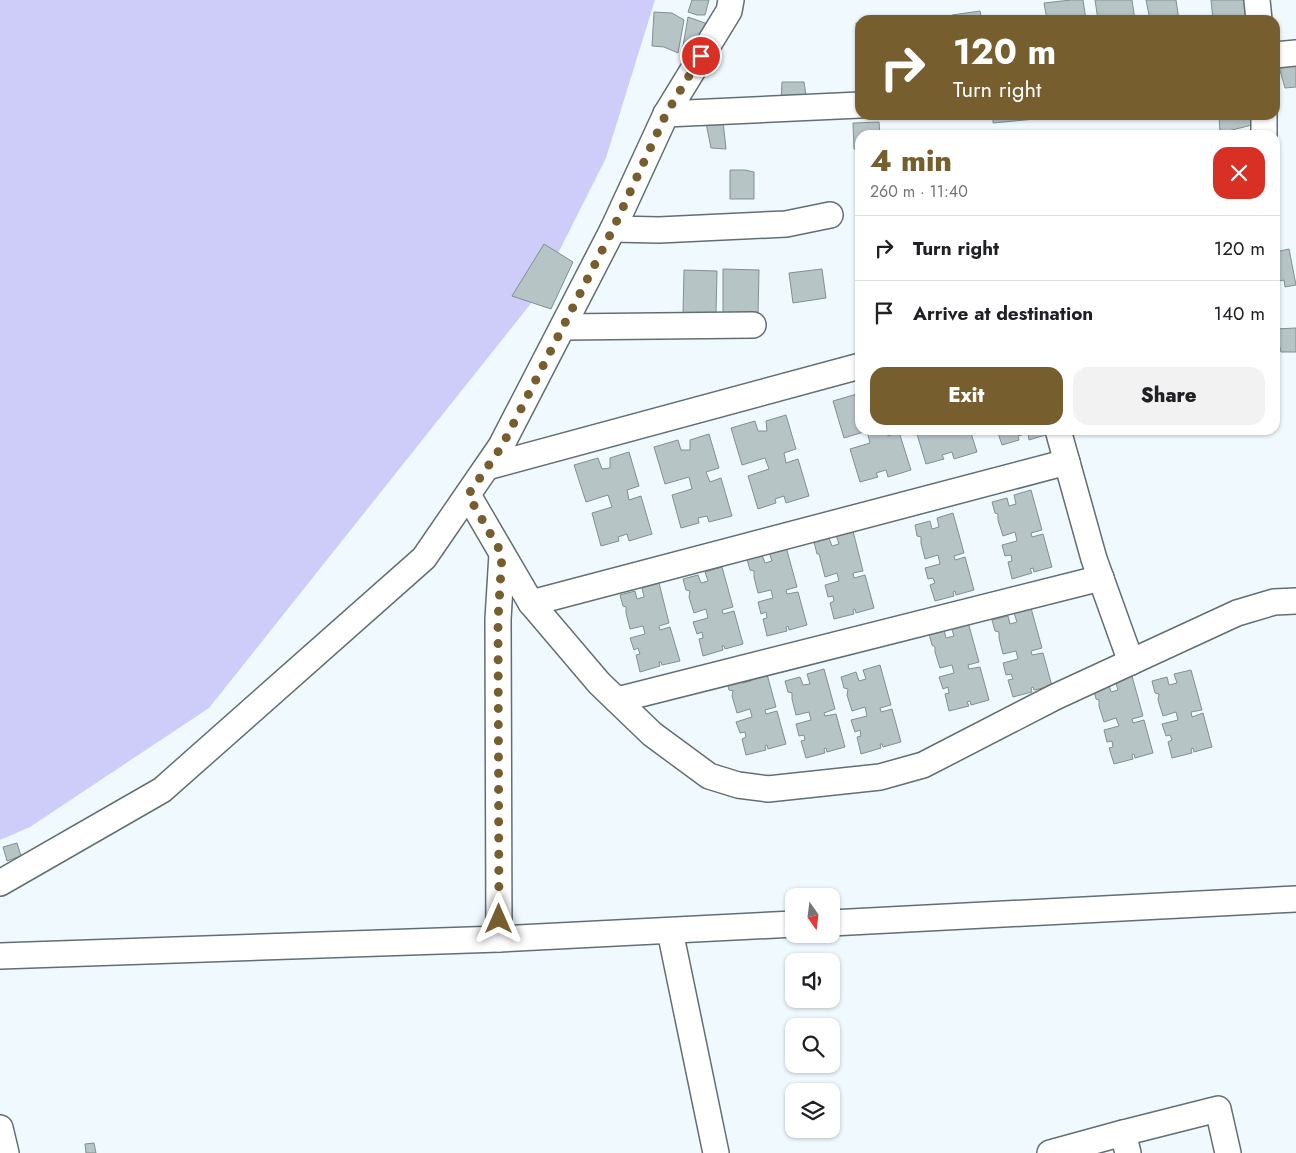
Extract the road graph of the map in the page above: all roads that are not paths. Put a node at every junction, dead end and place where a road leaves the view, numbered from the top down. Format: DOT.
graph roads {
  1 [pos="731,0"];
  2 [pos="1257,0"];
  3 [pos="1258,15"];
  4 [pos="1296,54"];
  5 [pos="1280,55"];
  6 [pos="855,105"];
  7 [pos="666,114"];
  8 [pos="830,215"];
  9 [pos="613,229"];
  10 [pos="753,325"];
  11 [pos="563,327"];
  12 [pos="855,367"];
  13 [pos="1059,435"];
  14 [pos="1067,462"];
  15 [pos="487,467"];
  16 [pos="468,495"];
  17 [pos="502,554"];
  18 [pos="1101,578"];
  19 [pos="1296,601"];
  20 [pos="531,603"];
  21 [pos="1131,662"];
  22 [pos="617,700"];
  23 [pos="0,882"];
  24 [pos="1296,899"];
  25 [pos="840,922"];
  26 [pos="785,925"];
  27 [pos="670,931"];
  28 [pos="499,939"];
  29 [pos="3,958"];
  30 [pos="0,1128"];
  31 [pos="1125,1143"];
  32 [pos="6,1153"];
  33 [pos="716,1153"];
  34 [pos="1050,1153"];
  35 [pos="1228,1153"];
  1 -- 7 [label="street"];
  2 -- 3 [label="street"];
  4 -- 5 [label="street"];
  6 -- 7 [label="street"];
  7 -- 9 [label="street"];
  8 -- 9 [label="street"];
  9 -- 11 [label="street"];
  10 -- 11 [label="street"];
  11 -- 15 [label="street"];
  12 -- 15 [label="street"];
  13 -- 14 [label="street"];
  14 -- 18 [label="street"];
  14 -- 20 [label="street"];
  15 -- 16 [label="street"];
  16 -- 17 [label="street"];
  16 -- 23 [label="street"];
  17 -- 20 [label="street"];
  17 -- 28 [label="street"];
  18 -- 21 [label="street"];
  18 -- 22 [label="street"];
  19 -- 21 [label="street"];
  20 -- 22 [label="street"];
  21 -- 22 [label="street"];
  24 -- 25 [label="street"];
  26 -- 27 [label="street"];
  27 -- 28 [label="street"];
  27 -- 33 [label="street"];
  28 -- 29 [label="street"];
  30 -- 32 [label="street"];
  31 -- 34 [label="street"];
  31 -- 35 [label="street"];
}
